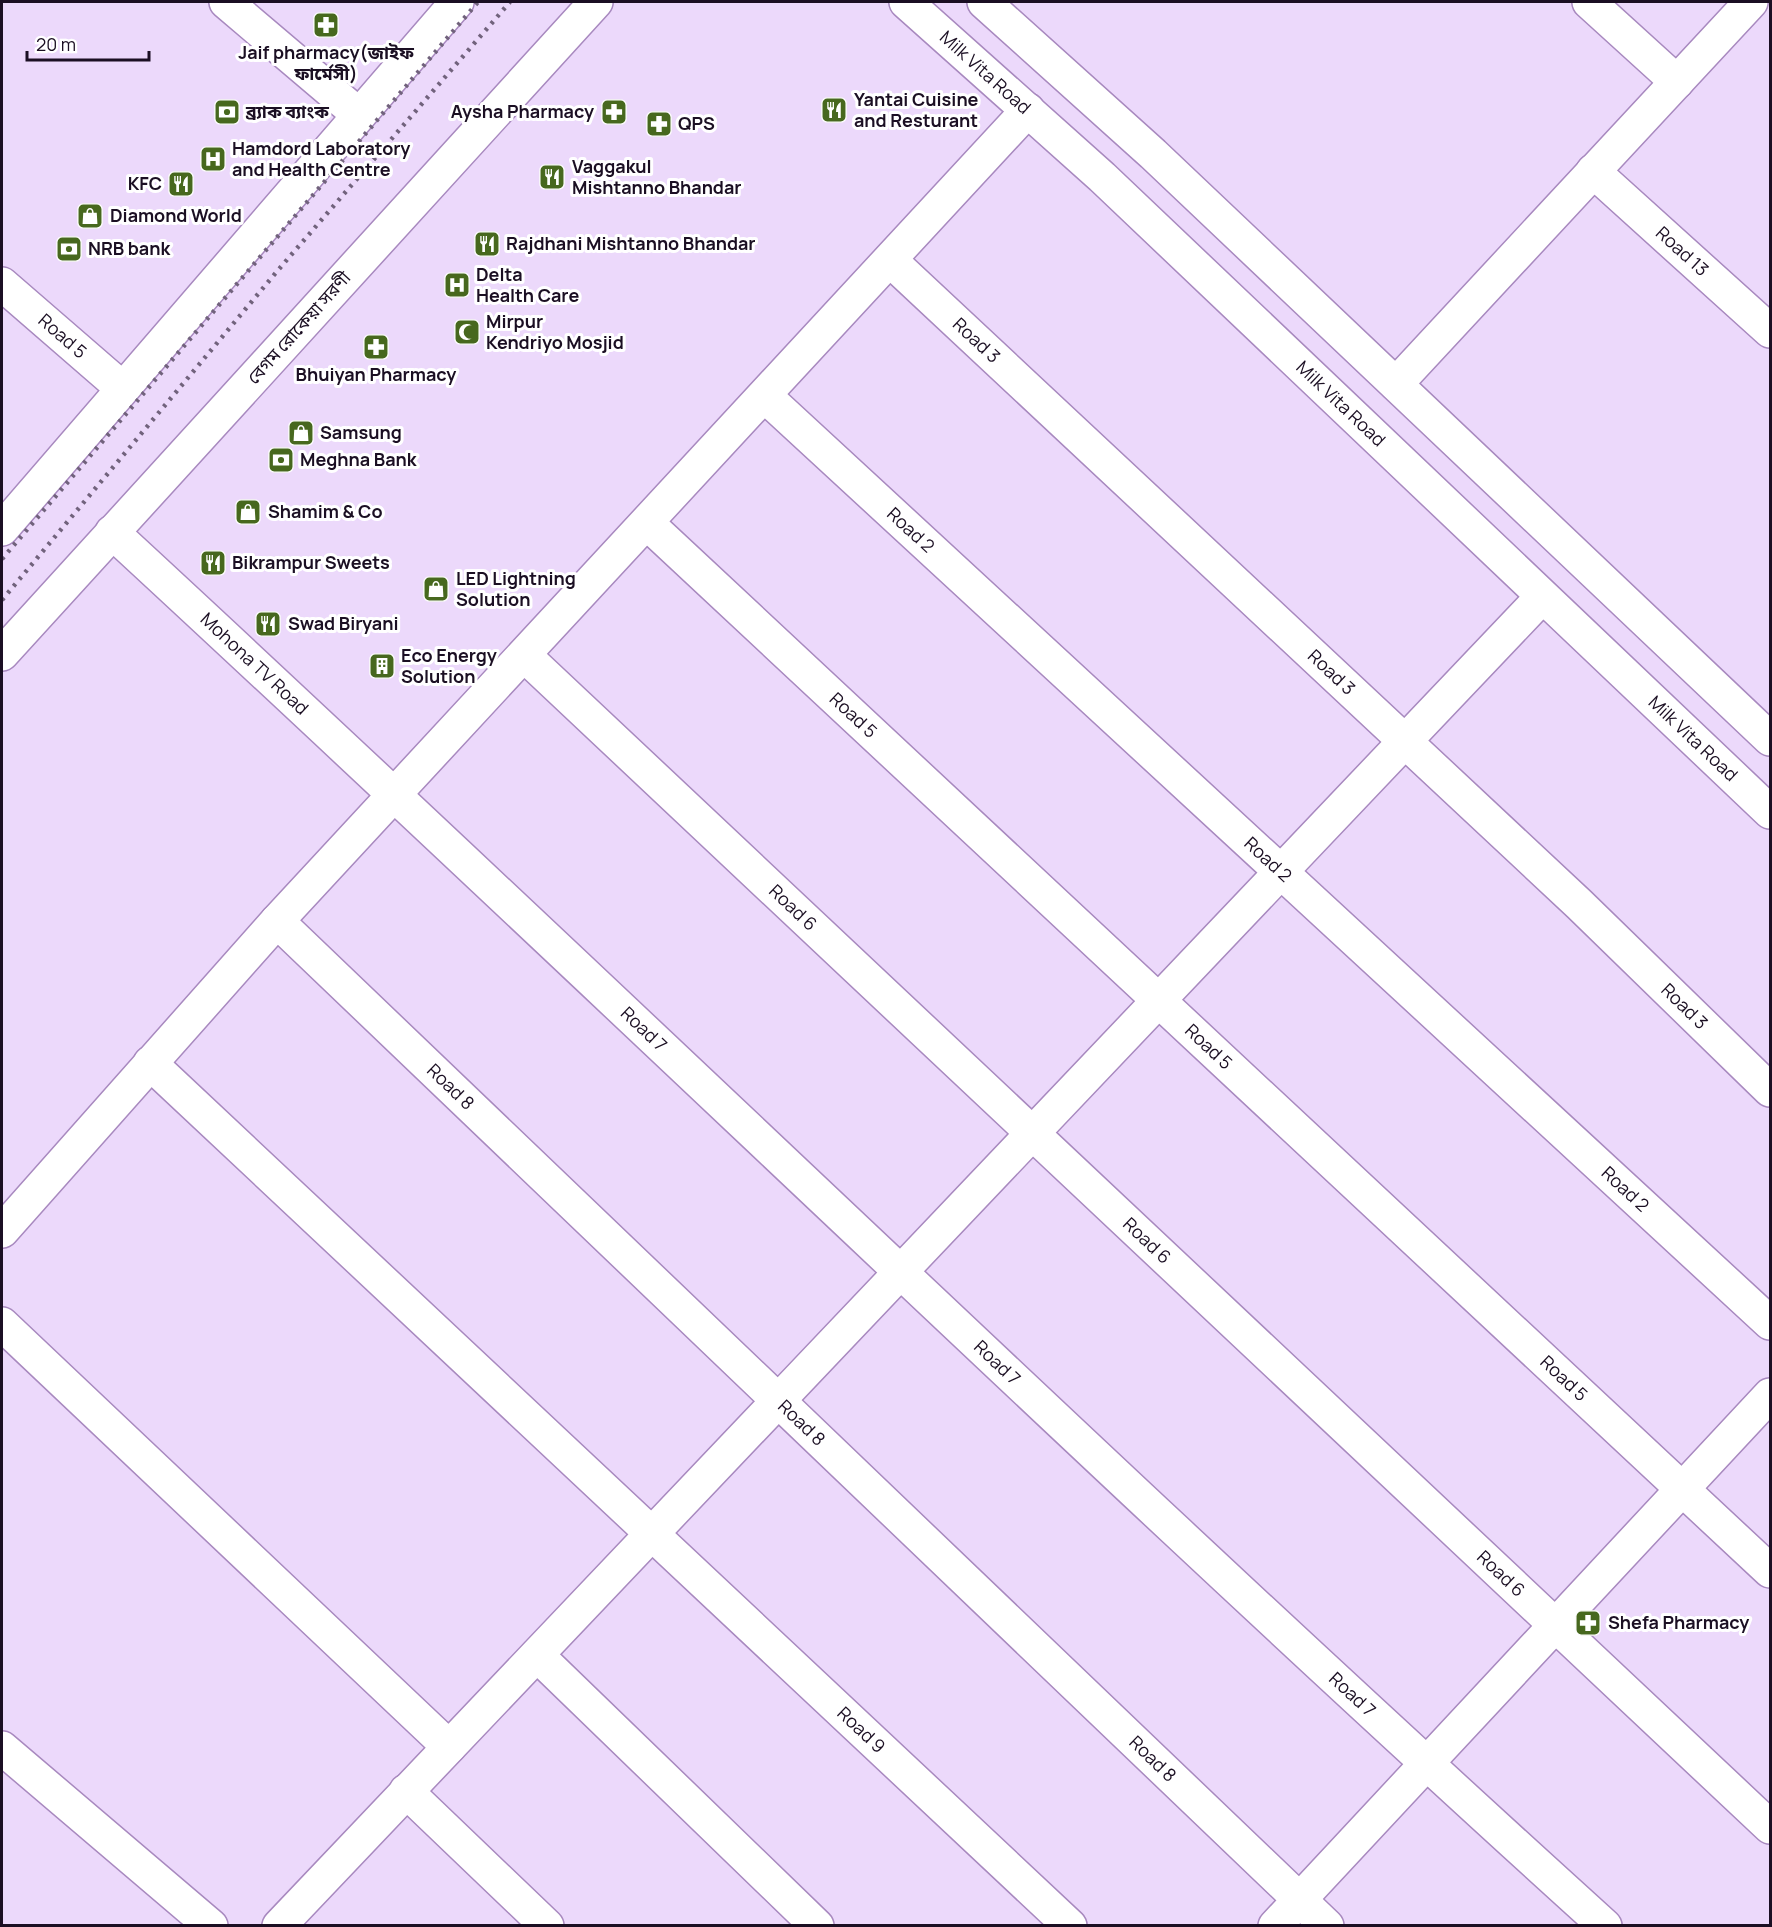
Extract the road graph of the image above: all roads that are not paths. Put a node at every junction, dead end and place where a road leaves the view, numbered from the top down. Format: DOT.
graph roads {
  1 [pos="226,2"];
  2 [pos="457,2"];
  3 [pos="596,2"];
  4 [pos="906,2"];
  5 [pos="984,2"];
  6 [pos="1589,2"];
  7 [pos="1751,2"];
  8 [pos="1677,82"];
  9 [pos="1028,110"];
  10 [pos="359,115"];
  11 [pos="1593,171"];
  12 [pos="890,260"];
  13 [pos="2,284"];
  14 [pos="1770,330"];
  15 [pos="1396,384"];
  16 [pos="122,388"];
  17 [pos="765,396"];
  18 [pos="646,523"];
  19 [pos="2,529"];
  20 [pos="112,532"];
  21 [pos="1542,597"];
  22 [pos="2,654"];
  23 [pos="524,655"];
  24 [pos="1770,739"];
  25 [pos="1405,741"];
  26 [pos="396,794"];
  27 [pos="1770,812"];
  28 [pos="1281,872"];
  29 [pos="277,921"];
  30 [pos="1159,1000"];
  31 [pos="150,1063"];
  32 [pos="1770,1090"];
  33 [pos="1033,1133"];
  34 [pos="2,1231"];
  35 [pos="900,1272"];
  36 [pos="1770,1323"];
  37 [pos="2,1324"];
  38 [pos="1770,1395"];
  39 [pos="779,1400"];
  40 [pos="1683,1489"];
  41 [pos="653,1532"];
  42 [pos="1770,1571"];
  43 [pos="1556,1625"];
  44 [pos="537,1654"];
  45 [pos="449,1747"];
  46 [pos="2,1748"];
  47 [pos="1425,1764"];
  48 [pos="406,1791"];
  49 [pos="1770,1827"];
  50 [pos="1300,1899"];
  51 [pos="288,1922"];
  52 [pos="211,1926"];
  53 [pos="547,1926"];
  54 [pos="817,1926"];
  55 [pos="1070,1926"];
  56 [pos="1275,1926"];
  57 [pos="1328,1926"];
  58 [pos="1605,1926"];
  1 -- 10 [label="street"];
  2 -- 10 [label="street"];
  3 -- 20 [label="street, বেগম রোকেয়া সরণী"];
  4 -- 9 [label="street, Milk Vita Road"];
  5 -- 15 [label="street"];
  6 -- 8 [label="street"];
  7 -- 8 [label="street"];
  8 -- 11 [label="street"];
  9 -- 12 [label="street"];
  9 -- 21 [label="street, Milk Vita Road"];
  10 -- 16 [label="street"];
  11 -- 14 [label="street, Road 13"];
  11 -- 15 [label="street"];
  12 -- 17 [label="street"];
  12 -- 25 [label="street, Road 3"];
  13 -- 16 [label="street, Road 5"];
  15 -- 24 [label="street"];
  16 -- 19 [label="street"];
  17 -- 18 [label="street"];
  17 -- 28 [label="street, Road 2"];
  18 -- 23 [label="street"];
  18 -- 30 [label="street, Road 5"];
  20 -- 22 [label="street, বেগম রোকেয়া সরণী"];
  20 -- 26 [label="street, Mohona TV Road"];
  21 -- 25 [label="street"];
  21 -- 27 [label="street, Milk Vita Road"];
  23 -- 26 [label="street"];
  23 -- 33 [label="street, Road 6"];
  25 -- 28 [label="street"];
  25 -- 32 [label="street, Road 3"];
  26 -- 29 [label="street"];
  26 -- 35 [label="street, Road 7"];
  28 -- 30 [label="street"];
  28 -- 36 [label="street, Road 2"];
  29 -- 31 [label="street"];
  29 -- 39 [label="street, Road 8"];
  30 -- 33 [label="street"];
  30 -- 40 [label="street, Road 5"];
  31 -- 34 [label="street"];
  31 -- 41 [label="street, Road 9"];
  33 -- 35 [label="street"];
  33 -- 43 [label="street, Road 6"];
  35 -- 39 [label="street"];
  35 -- 47 [label="street, Road 7"];
  37 -- 45 [label="street"];
  38 -- 40 [label="street"];
  39 -- 41 [label="street"];
  39 -- 50 [label="street, Road 8"];
  40 -- 42 [label="street, Road 5"];
  40 -- 43 [label="street"];
  41 -- 44 [label="street"];
  41 -- 55 [label="street, Road 9"];
  43 -- 47 [label="street"];
  43 -- 49 [label="street, Road 6"];
  44 -- 45 [label="street"];
  44 -- 54 [label="street"];
  45 -- 48 [label="street"];
  46 -- 52 [label="street"];
  47 -- 50 [label="street"];
  47 -- 58 [label="street, Road 7"];
  48 -- 51 [label="street"];
  48 -- 53 [label="street"];
  50 -- 56 [label="street"];
  50 -- 57 [label="street, Road 8"];
}
